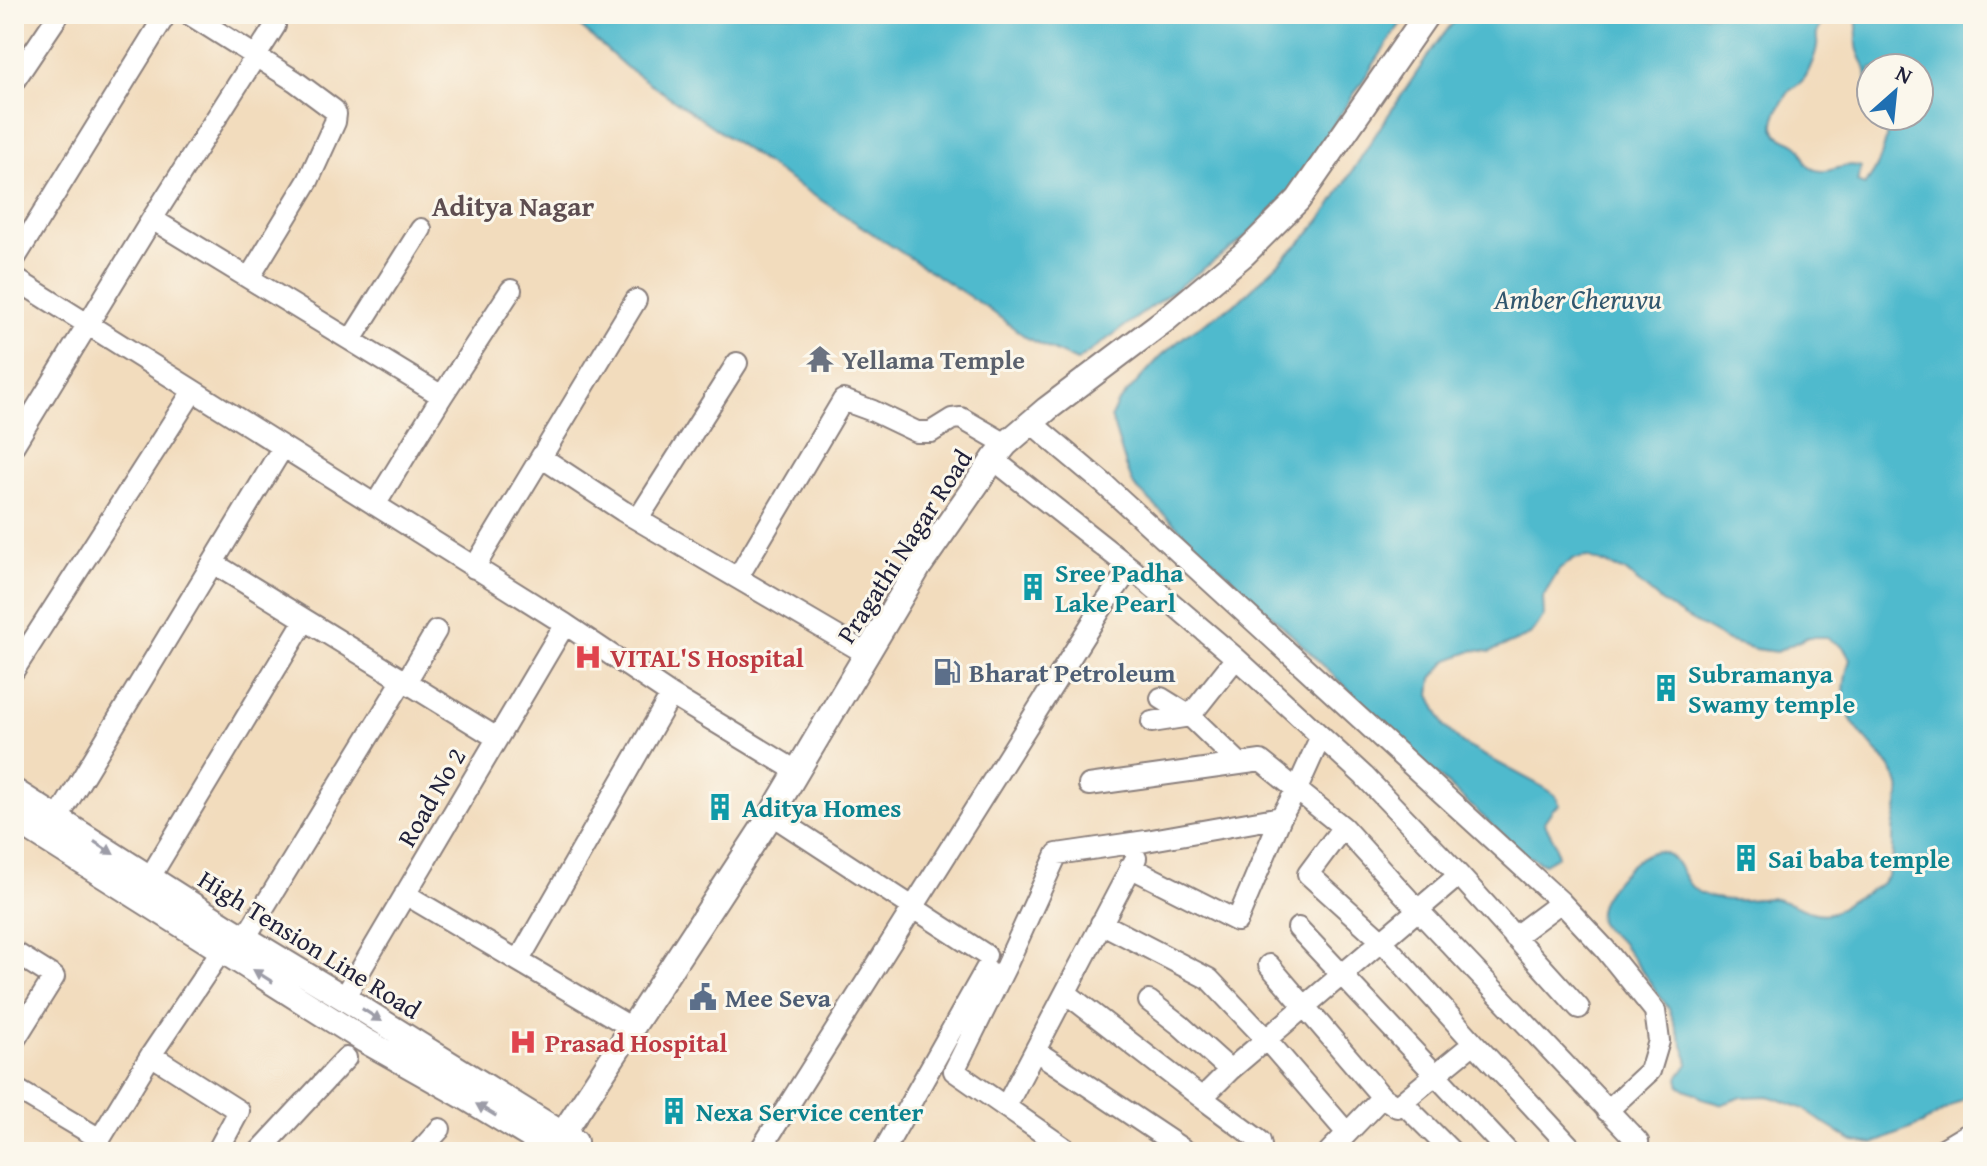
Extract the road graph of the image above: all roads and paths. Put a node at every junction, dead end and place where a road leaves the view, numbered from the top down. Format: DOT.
graph roads {
  1 [pos="59,14"];
  2 [pos="166,14"];
  3 [pos="189,14"];
  4 [pos="1427,14"];
  5 [pos="1440,14"];
  6 [pos="275,26"];
  7 [pos="254,56"];
  8 [pos="14,81"];
  9 [pos="152,219"];
  10 [pos="421,229"];
  11 [pos="14,260"];
  12 [pos="14,278"];
  13 [pos="249,278"];
  14 [pos="511,290"];
  15 [pos="636,300"];
  16 [pos="88,324"];
  17 [pos="351,340"];
  18 [pos="737,363"];
  19 [pos="193,391"];
  20 [pos="442,396"];
  21 [pos="22,414"];
  22 [pos="1041,431"];
  23 [pos="14,445"];
  24 [pos="283,447"];
  25 [pos="1005,456"];
  26 [pos="541,457"];
  27 [pos="375,505"];
  28 [pos="638,519"];
  29 [pos="213,563"];
  30 [pos="474,568"];
  31 [pos="924,572"];
  32 [pos="738,577"];
  33 [pos="1121,581"];
  34 [pos="305,620"];
  35 [pos="565,624"];
  36 [pos="436,631"];
  37 [pos="867,654"];
  38 [pos="1236,658"];
  39 [pos="14,670"];
  40 [pos="404,681"];
  41 [pos="671,695"];
  42 [pos="1161,698"];
  43 [pos="1190,716"];
  44 [pos="1152,722"];
  45 [pos="1321,736"];
  46 [pos="497,738"];
  47 [pos="1239,763"];
  48 [pos="798,772"];
  49 [pos="1089,785"];
  50 [pos="1297,789"];
  51 [pos="14,791"];
  52 [pos="1281,817"];
  53 [pos="58,818"];
  54 [pos="14,819"];
  55 [pos="781,821"];
  56 [pos="1343,827"];
  57 [pos="1146,841"];
  58 [pos="1130,867"];
  59 [pos="1459,875"];
  60 [pos="150,877"];
  61 [pos="405,894"];
  62 [pos="1561,902"];
  63 [pos="913,907"];
  64 [pos="1418,910"];
  65 [pos="1101,923"];
  66 [pos="1298,928"];
  67 [pos="1514,937"];
  68 [pos="245,938"];
  69 [pos="1382,941"];
  70 [pos="221,951"];
  71 [pos="14,952"];
  72 [pos="519,960"];
  73 [pos="1269,965"];
  74 [pos="1343,974"];
  75 [pos="1066,993"];
  76 [pos="344,998"];
  77 [pos="1149,1001"];
  78 [pos="1304,1006"];
  79 [pos="1579,1008"];
  80 [pos="632,1028"];
  81 [pos="1266,1039"];
  82 [pos="14,1041"];
  83 [pos="1474,1043"];
  84 [pos="1036,1051"];
  85 [pos="151,1055"];
  86 [pos="346,1058"];
  87 [pos="1230,1070"];
  88 [pos="1436,1075"];
  89 [pos="14,1088"];
  90 [pos="1202,1098"];
  91 [pos="1392,1100"];
  92 [pos="1006,1106"];
  93 [pos="1607,1111"];
  94 [pos="440,1129"];
  95 [pos="1973,1131"];
  96 [pos="1347,1133"];
  97 [pos="96,1146"];
  98 [pos="566,1148"];
  99 [pos="217,1152"];
  100 [pos="259,1152"];
  101 [pos="419,1152"];
  102 [pos="759,1152"];
  103 [pos="883,1152"];
  104 [pos="1070,1152"];
  105 [pos="1187,1152"];
  106 [pos="1256,1152"];
  107 [pos="1329,1152"];
  108 [pos="1452,1152"];
  109 [pos="1508,1152"];
  110 [pos="1575,1152"];
  111 [pos="1633,1152"];
  112 [pos="1938,1152"];
  1 -- 8 [label="street"];
  2 -- 11 [label="street"];
  3 -- 7 [label="street"];
  4 -- 25 [label="main road, Pragathi Nagar Road"];
  5 -- 22 [label="main road"];
  6 -- 7 [label="street"];
  7 -- 9 [label="street"];
  7 -- 13 [label="street"];
  9 -- 13 [label="street"];
  9 -- 16 [label="street"];
  10 -- 17 [label="street"];
  12 -- 16 [label="street"];
  13 -- 17 [label="street"];
  14 -- 20 [label="street"];
  15 -- 26 [label="street"];
  16 -- 19 [label="street"];
  16 -- 21 [label="street"];
  17 -- 20 [label="street"];
  18 -- 28 [label="street"];
  19 -- 24 [label="street"];
  19 -- 39 [label="street"];
  20 -- 27 [label="street"];
  21 -- 23 [label="street"];
  22 -- 25 [label="main road"];
  22 -- 62 [label="street"];
  24 -- 27 [label="street"];
  24 -- 29 [label="street"];
  25 -- 31 [label="main road"];
  25 -- 32 [label="street"];
  25 -- 38 [label="street"];
  26 -- 28 [label="street"];
  26 -- 30 [label="street"];
  27 -- 30 [label="street"];
  28 -- 32 [label="street"];
  29 -- 34 [label="street"];
  29 -- 53 [label="street"];
  30 -- 35 [label="street"];
  31 -- 37 [label="main road, Pragathi Nagar Road"];
  31 -- 55 [label="main road, Pragathi Nagar Road"];
  32 -- 37 [label="street"];
  33 -- 63 [label="street"];
  34 -- 40 [label="street"];
  34 -- 60 [label="street"];
  35 -- 41 [label="street"];
  35 -- 46 [label="street, Road No 2"];
  36 -- 40 [label="street"];
  37 -- 48 [label="main road, Pragathi Nagar Road"];
  38 -- 43 [label="street"];
  38 -- 45 [label="street"];
  40 -- 46 [label="street"];
  40 -- 68 [label="street"];
  41 -- 48 [label="street"];
  41 -- 72 [label="street"];
  42 -- 43 [label="street"];
  43 -- 44 [label="street"];
  43 -- 47 [label="street"];
  45 -- 50 [label="street"];
  45 -- 59 [label="street"];
  46 -- 61 [label="street, Road No 2"];
  47 -- 49 [label="street"];
  47 -- 50 [label="street"];
  48 -- 80 [label="main road, Pragathi Nagar Road"];
  50 -- 52 [label="street"];
  50 -- 56 [label="street"];
  51 -- 53 [label="main road, High Tension Line Road"];
  52 -- 57 [label="street"];
  52 -- 58 [label="street"];
  53 -- 60 [label="main road, High Tension Line Road, one-way"];
  54 -- 70 [label="main road, High Tension Line Road"];
  55 -- 63 [label="street"];
  55 -- 98 [label="main road, Pragathi Nagar Road"];
  56 -- 64 [label="street"];
  56 -- 69 [label="street"];
  57 -- 58 [label="street"];
  57 -- 92 [label="street"];
  58 -- 65 [label="street"];
  59 -- 64 [label="street"];
  59 -- 67 [label="street"];
  60 -- 68 [label="main road, High Tension Line Road"];
  61 -- 72 [label="street"];
  61 -- 76 [label="street, Road No 2"];
  62 -- 67 [label="street"];
  62 -- 93 [label="street"];
  63 -- 102 [label="street"];
  63 -- 103 [label="street"];
  64 -- 69 [label="street"];
  64 -- 93 [label="street"];
  65 -- 75 [label="street"];
  65 -- 81 [label="street"];
  66 -- 74 [label="street"];
  67 -- 79 [label="street"];
  68 -- 70 [label="street"];
  68 -- 76 [label="main road, High Tension Line Road"];
  69 -- 74 [label="street"];
  69 -- 83 [label="street"];
  70 -- 85 [label="street"];
  98 -- 70 [label="main road, High Tension Line Road, one-way"];
  71 -- 82 [label="street"];
  72 -- 80 [label="street"];
  73 -- 78 [label="street"];
  74 -- 78 [label="street"];
  74 -- 88 [label="street"];
  75 -- 84 [label="street"];
  75 -- 90 [label="street"];
  76 -- 98 [label="main road, High Tension Line Road, one-way"];
  77 -- 87 [label="street"];
  78 -- 81 [label="street"];
  78 -- 91 [label="street"];
  80 -- 98 [label="main road, Pragathi Nagar Road"];
  81 -- 87 [label="street"];
  81 -- 96 [label="street"];
  83 -- 88 [label="street"];
  83 -- 110 [label="street"];
  84 -- 92 [label="street"];
  84 -- 105 [label="street"];
  85 -- 97 [label="street"];
  85 -- 99 [label="street"];
  86 -- 100 [label="street"];
  87 -- 90 [label="street"];
  88 -- 91 [label="street"];
  88 -- 109 [label="street"];
  89 -- 97 [label="street"];
  90 -- 106 [label="street"];
  91 -- 96 [label="street"];
  91 -- 108 [label="street"];
  92 -- 104 [label="street"];
  93 -- 111 [label="street"];
  94 -- 101 [label="street"];
  95 -- 112 [label="street"];
  96 -- 107 [label="street"];
}
